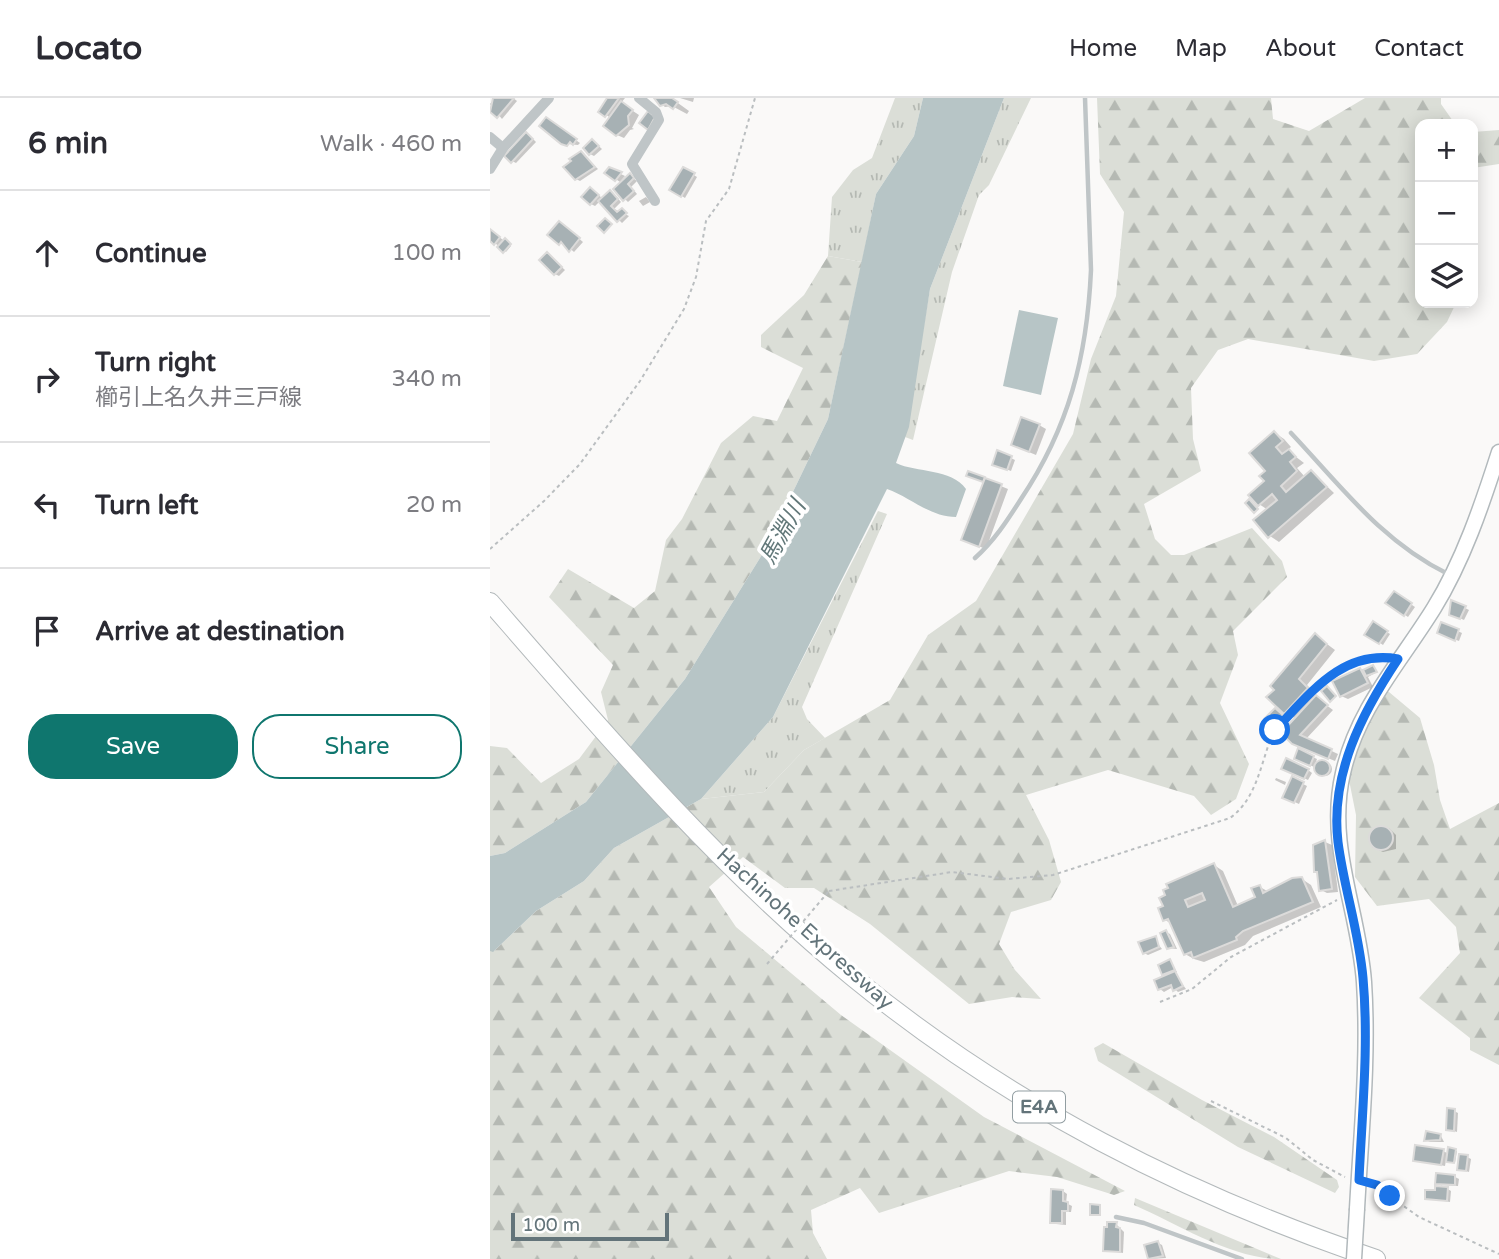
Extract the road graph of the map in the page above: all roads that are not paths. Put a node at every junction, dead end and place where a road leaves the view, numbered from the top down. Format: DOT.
graph roads {
  1 [pos="549,98"];
  2 [pos="639,98"];
  3 [pos="1085,98"];
  4 [pos="490,137"];
  5 [pos="503,148"];
  6 [pos="490,169"];
  7 [pos="655,201"];
  8 [pos="1291,433"];
  9 [pos="1499,452"];
  10 [pos="975,558"];
  11 [pos="1450,576"];
  12 [pos="490,602"];
  13 [pos="490,617"];
  14 [pos="745,885"];
  15 [pos="1116,1217"];
  16 [pos="1242,1259"];
  17 [pos="1346,1259"];
  18 [pos="1354,1259"];
  19 [pos="1376,1259"];
  1 -- 5 [label="street"];
  2 -- 7 [label="street"];
  3 -- 10 [label="lane"];
  4 -- 5 [label="street"];
  5 -- 6 [label="street"];
  8 -- 11 [label="lane"];
  9 -- 11 [label="main road"];
  11 -- 18 [label="main road, bridge"];
  12 -- 14 [label="highway, Hachinohe Expressway / E4A"];
  13 -- 14 [label="highway, Hachinohe Expressway / E4A"];
  14 -- 17 [label="highway, Hachinohe Expressway / E4A"];
  14 -- 19 [label="highway, Hachinohe Expressway / E4A"];
  15 -- 16 [label="lane"];
}
